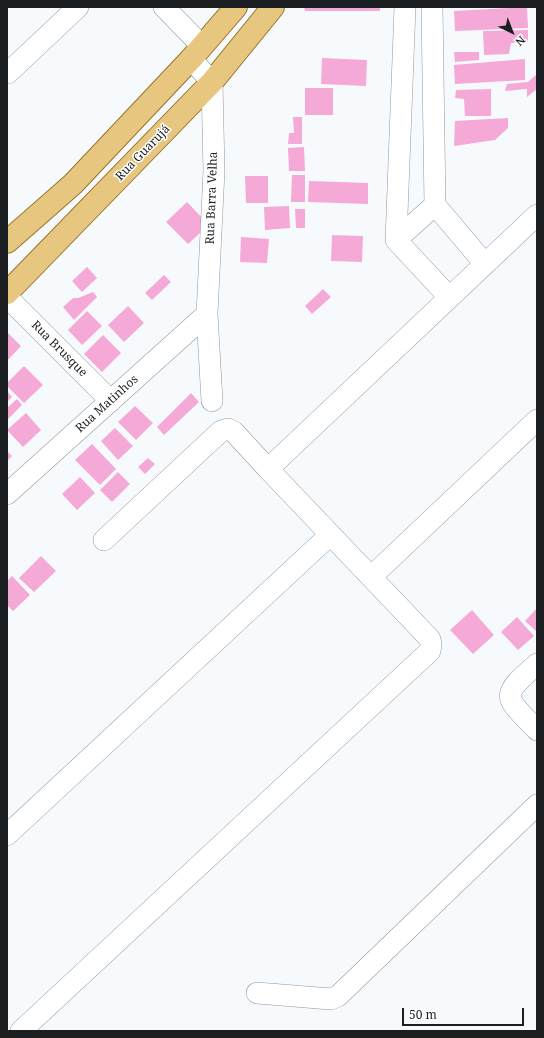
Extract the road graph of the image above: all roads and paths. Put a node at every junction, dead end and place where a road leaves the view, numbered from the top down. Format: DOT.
graph roads {
  1 [pos="78,7"];
  2 [pos="164,7"];
  3 [pos="236,7"];
  4 [pos="273,7"];
  5 [pos="405,7"];
  6 [pos="432,7"];
  7 [pos="196,52"];
  8 [pos="8,73"];
  9 [pos="212,82"];
  10 [pos="435,205"];
  11 [pos="537,215"];
  12 [pos="396,240"];
  13 [pos="7,242"];
  14 [pos="485,264"];
  15 [pos="7,293"];
  16 [pos="7,297"];
  17 [pos="449,297"];
  18 [pos="207,314"];
  19 [pos="111,401"];
  20 [pos="212,401"];
  21 [pos="537,420"];
  22 [pos="268,469"];
  23 [pos="7,494"];
  24 [pos="330,535"];
  25 [pos="104,540"];
  26 [pos="371,577"];
  27 [pos="537,664"];
  28 [pos="537,730"];
  29 [pos="537,806"];
  30 [pos="7,835"];
  31 [pos="257,993"];
  32 [pos="21,1031"];
  1 -- 8 [label="street"];
  2 -- 7 [label="street"];
  3 -- 7 [label="main road"];
  4 -- 9 [label="main road, Rua Guarujá"];
  5 -- 12 [label="street"];
  6 -- 10 [label="street"];
  7 -- 9 [label="street"];
  7 -- 13 [label="main road"];
  9 -- 15 [label="main road, Rua Guarujá"];
  9 -- 18 [label="street, Rua Barra Velha"];
  10 -- 12 [label="street"];
  10 -- 14 [label="street"];
  11 -- 14 [label="street"];
  12 -- 17 [label="street"];
  14 -- 17 [label="street"];
  16 -- 19 [label="street, Rua Brusque"];
  17 -- 22 [label="street"];
  18 -- 19 [label="street, Rua Matinhos"];
  18 -- 20 [label="street, Rua Barra Velha"];
  19 -- 23 [label="street, Rua Matinhos"];
  21 -- 26 [label="street"];
  22 -- 24 [label="street"];
  22 -- 25 [label="street"];
  24 -- 26 [label="street"];
  24 -- 30 [label="street"];
  26 -- 32 [label="street"];
  27 -- 28 [label="street"];
  29 -- 31 [label="street"];
}
